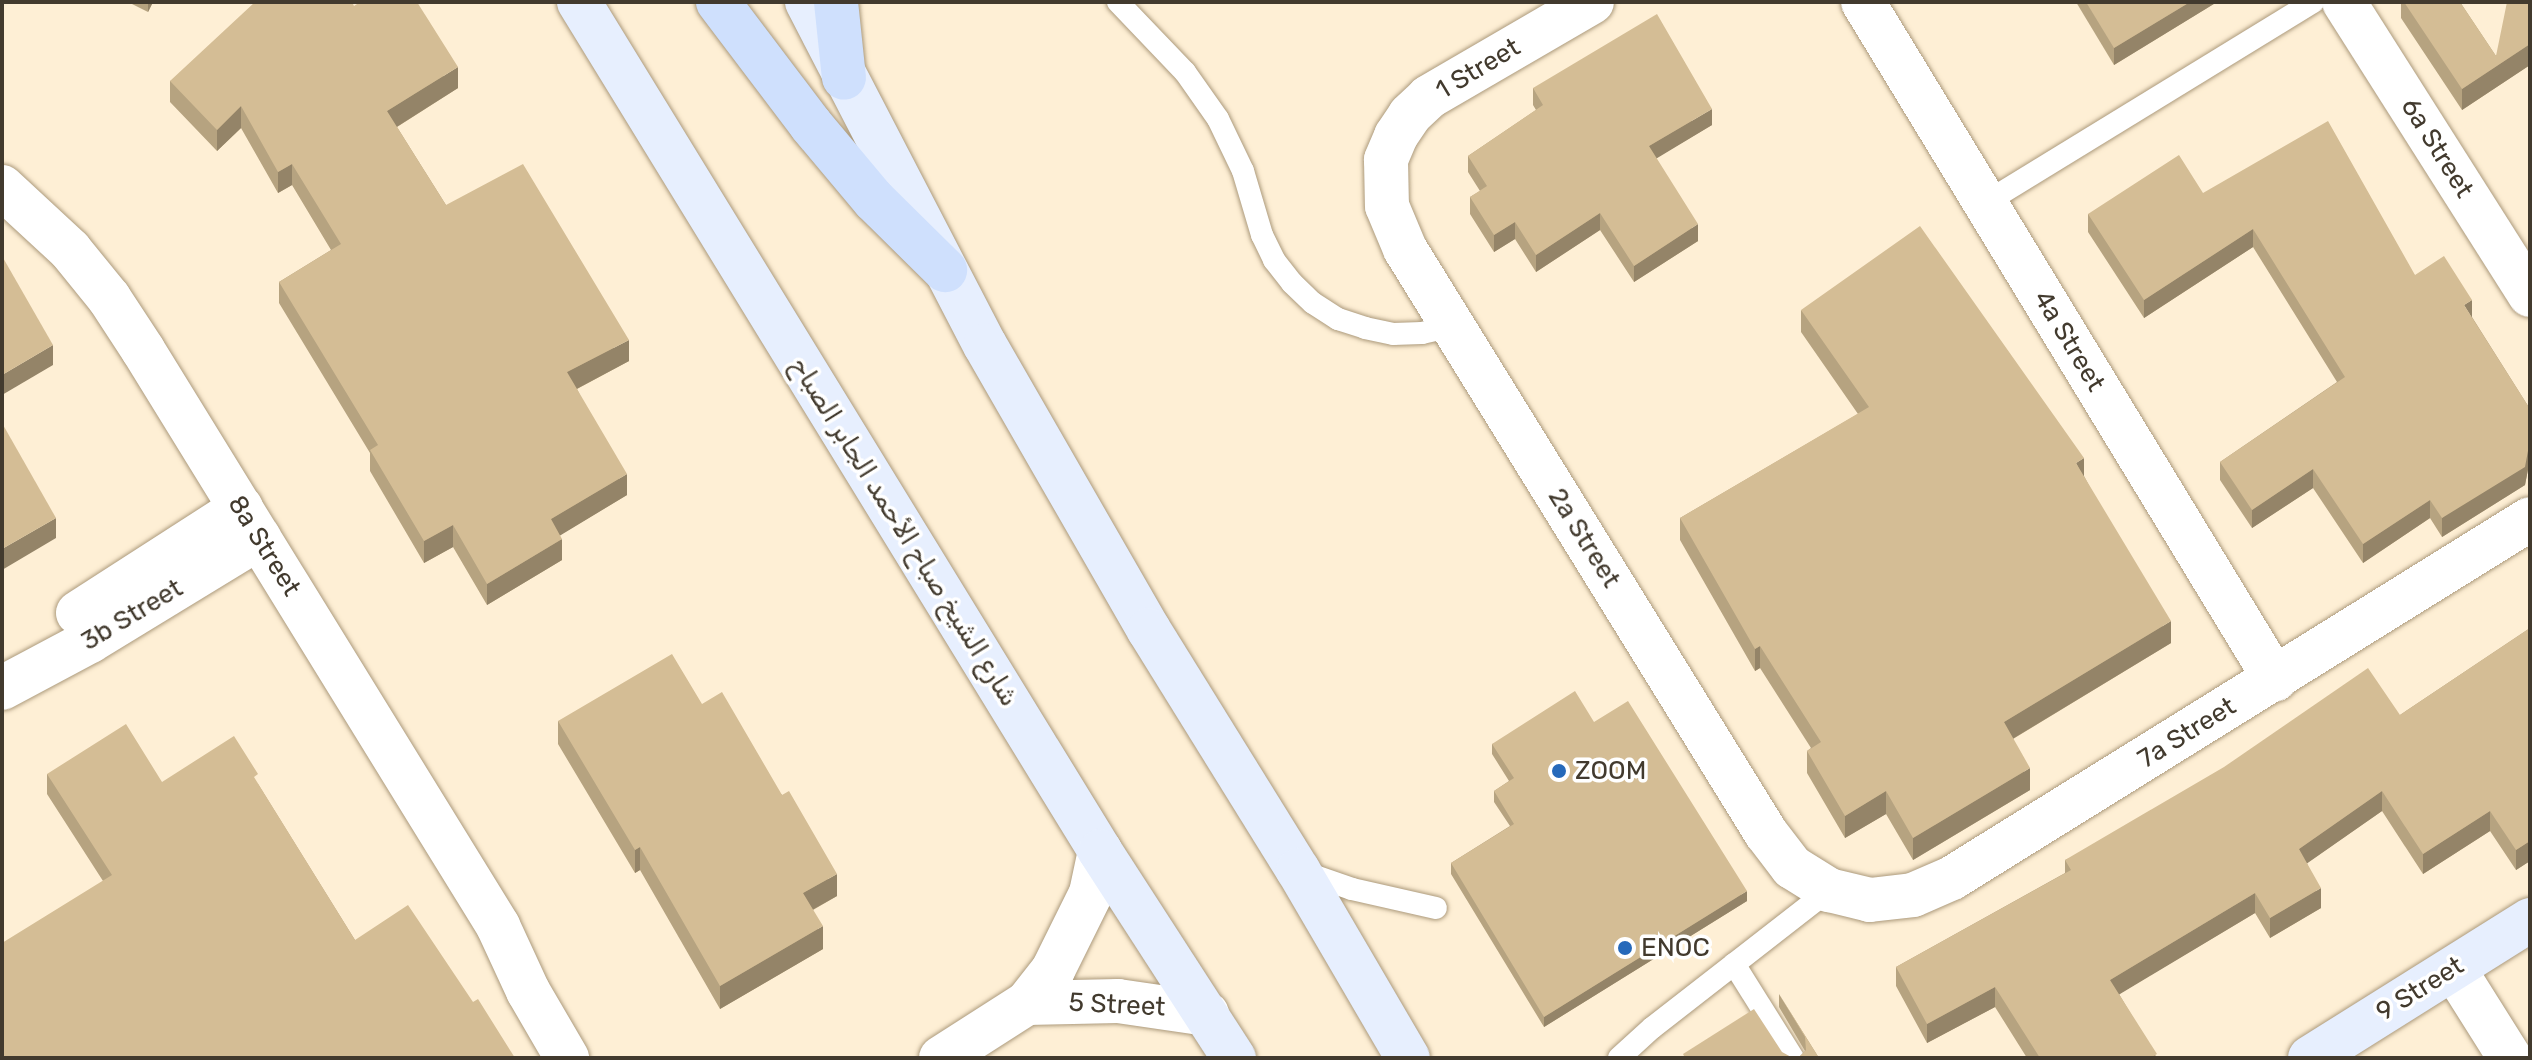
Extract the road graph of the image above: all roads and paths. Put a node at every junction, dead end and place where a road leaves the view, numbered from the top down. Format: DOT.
graph roads {
  1 [pos="579,2"];
  2 [pos="718,2"];
  3 [pos="807,2"];
  4 [pos="836,2"];
  5 [pos="1118,2"];
  6 [pos="1592,2"];
  7 [pos="1863,2"];
  8 [pos="2313,2"];
  9 [pos="2344,2"];
  10 [pos="844,78"];
  11 [pos="1386,160"];
  12 [pos="2,187"];
  13 [pos="1985,203"];
  14 [pos="945,270"];
  15 [pos="2526,279"];
  16 [pos="1453,326"];
  17 [pos="2530,519"];
  18 [pos="250,523"];
  19 [pos="2,672"];
  20 [pos="2275,679"];
  21 [pos="2,688"];
  22 [pos="1100,851"];
  23 [pos="1298,870"];
  24 [pos="1829,890"];
  25 [pos="1436,908"];
  26 [pos="2530,920"];
  27 [pos="498,926"];
  28 [pos="1734,964"];
  29 [pos="2454,969"];
  30 [pos="1027,1003"];
  31 [pos="1207,1014"];
  32 [pos="1626,1055"];
  33 [pos="567,1058"];
  34 [pos="600,1058"];
  35 [pos="941,1058"];
  36 [pos="1234,1058"];
  37 [pos="1408,1058"];
  38 [pos="1793,1058"];
  39 [pos="2310,1058"];
  40 [pos="2510,1058"];
  1 -- 22 [label="main road, شارع الشيخ صباح الأحمد الجابر الصباح"];
  2 -- 14 [label="main road"];
  3 -- 10 [label="main road"];
  4 -- 10 [label="main road"];
  5 -- 16 [label="lane"];
  6 -- 11 [label="street, 1 Street"];
  7 -- 13 [label="street, 4a Street"];
  8 -- 13 [label="lane"];
  9 -- 15 [label="street, 6a Street"];
  10 -- 14 [label="main road"];
  11 -- 16 [label="street, 2a Street"];
  12 -- 18 [label="street, 8a Street"];
  13 -- 20 [label="street, 4a Street"];
  14 -- 23 [label="main road"];
  16 -- 24 [label="street, 2a Street"];
  17 -- 20 [label="street, 7a Street"];
  18 -- 19 [label="street, 3b Street"];
  18 -- 21 [label="street, 3b Street"];
  18 -- 27 [label="street, 8a Street"];
  20 -- 24 [label="street, 7a Street"];
  22 -- 30 [label="street, 5 Street"];
  22 -- 31 [label="main road, شارع الشيخ صباح الأحمد الجابر الصباح"];
  23 -- 25 [label="lane"];
  23 -- 37 [label="main road"];
  24 -- 28 [label="lane"];
  26 -- 29 [label="main road, 9 Street"];
  27 -- 33 [label="street, 8a Street"];
  27 -- 34 [label="street, 8a Street"];
  28 -- 32 [label="lane"];
  28 -- 38 [label="lane"];
  29 -- 39 [label="main road, 9 Street"];
  29 -- 40 [label="street"];
  30 -- 31 [label="street, 5 Street"];
  30 -- 35 [label="street, 5 Street"];
  31 -- 36 [label="main road, شارع الشيخ صباح الأحمد الجابر الصباح"];
}
